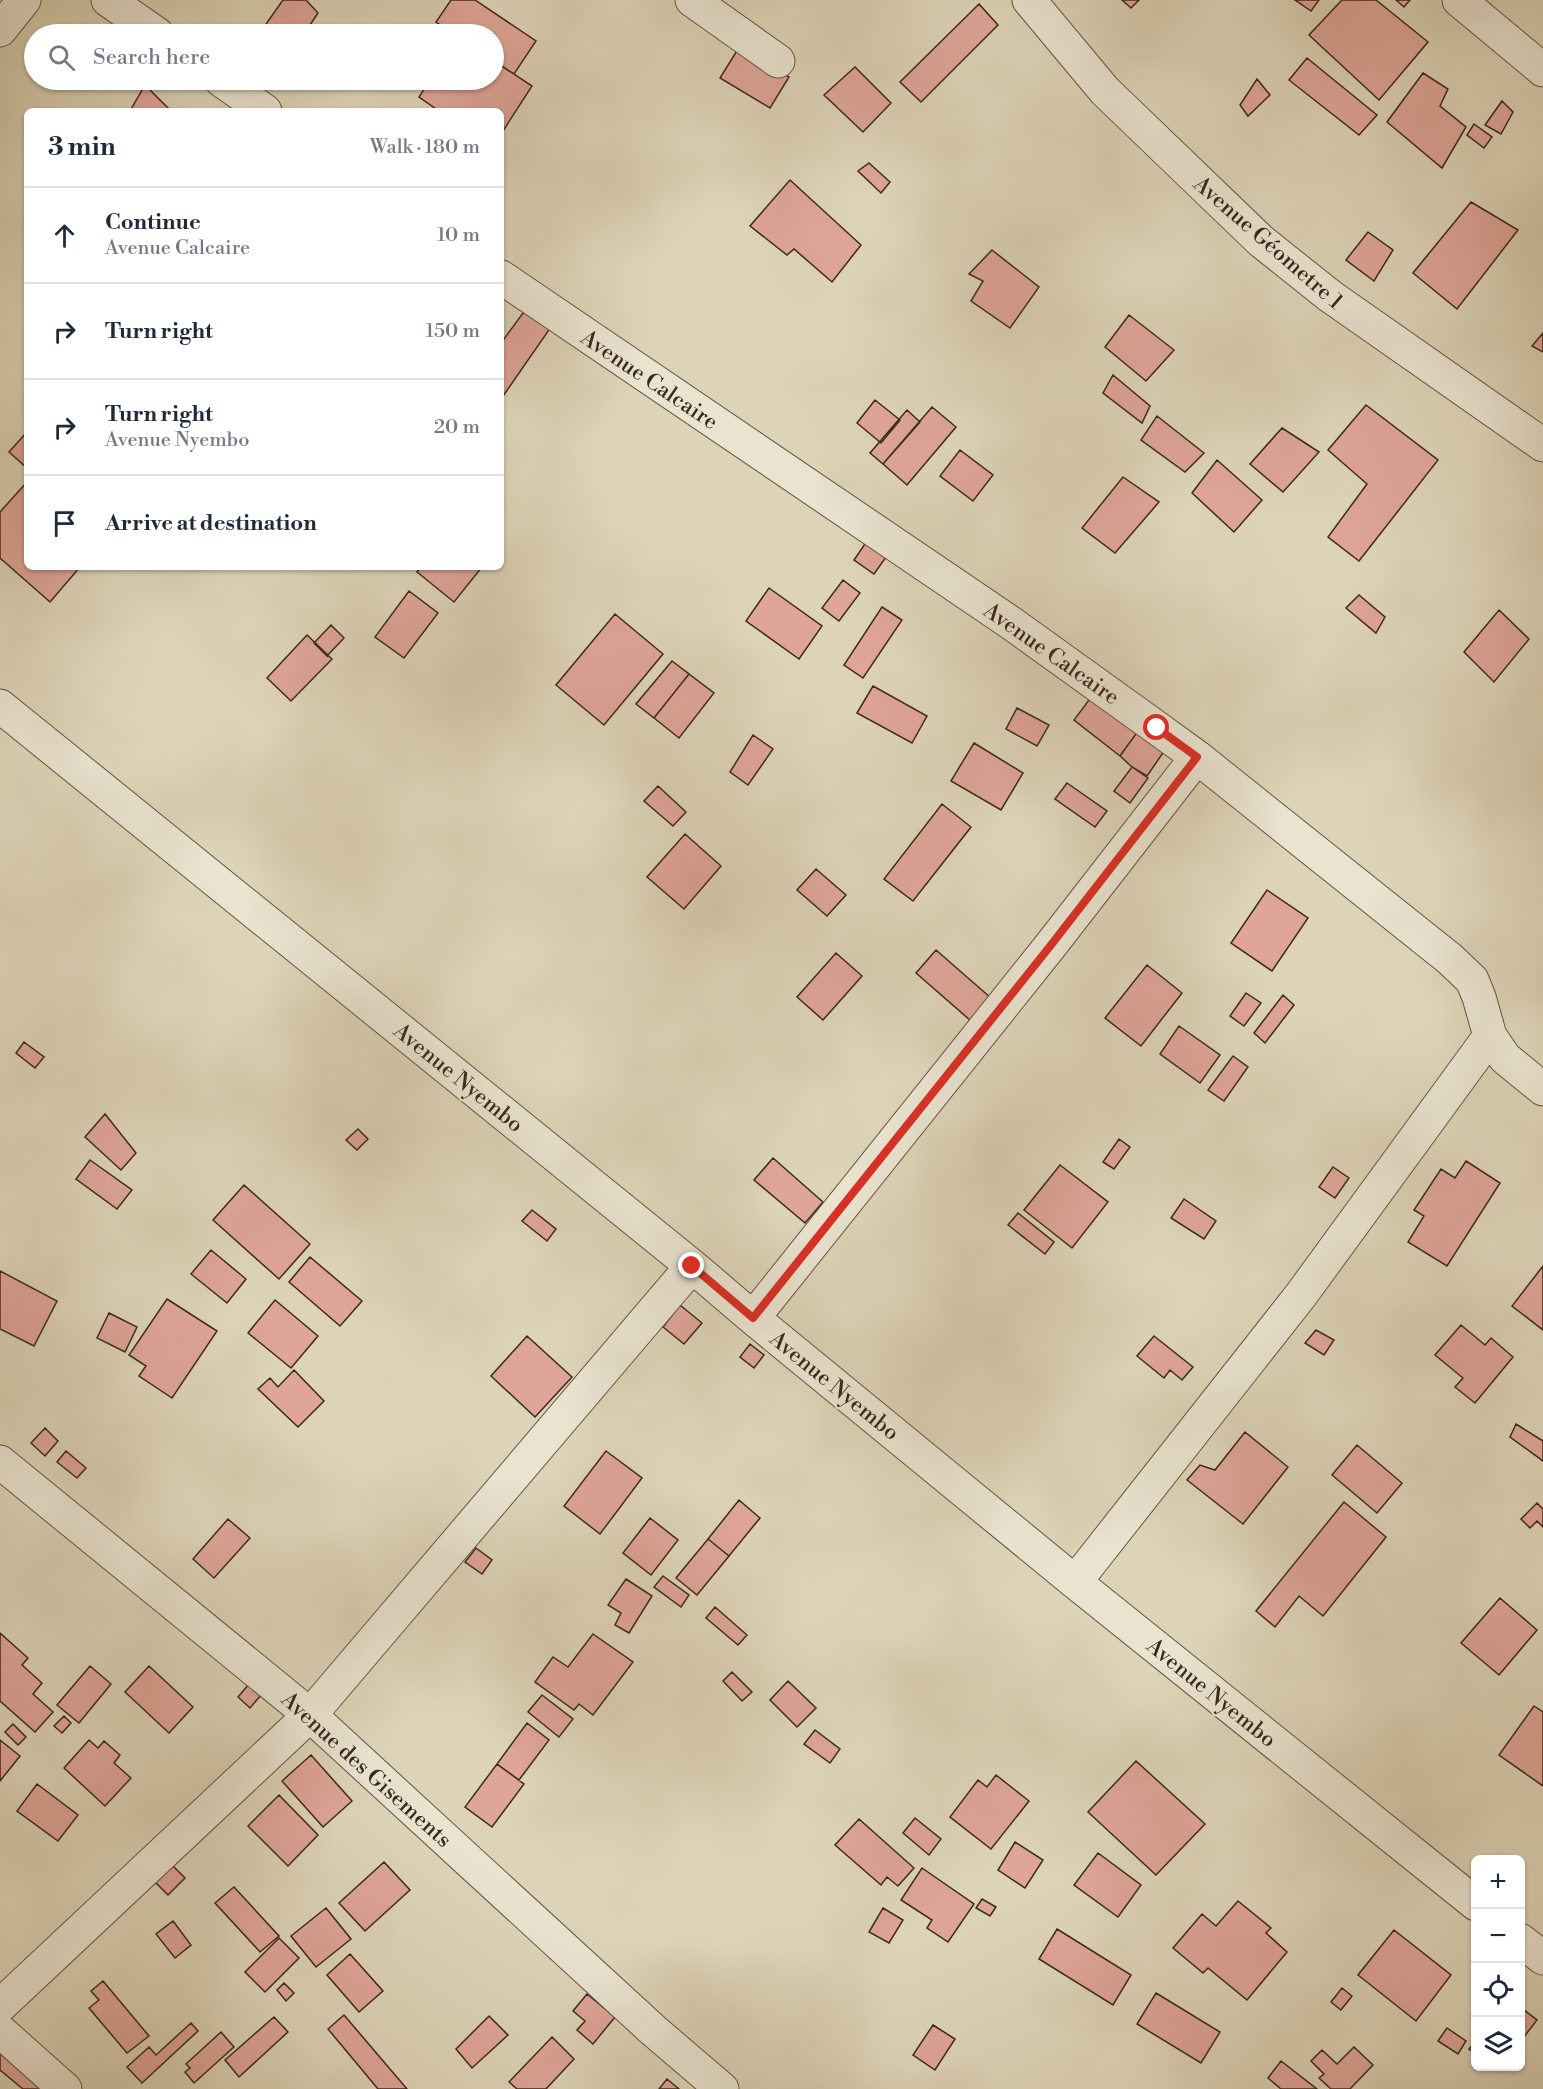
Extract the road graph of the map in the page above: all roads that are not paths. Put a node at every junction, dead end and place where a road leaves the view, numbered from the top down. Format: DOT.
graph roads {
  1 [pos="24,0"];
  2 [pos="108,0"];
  3 [pos="692,0"];
  4 [pos="1029,0"];
  5 [pos="1459,0"];
  6 [pos="143,24"];
  7 [pos="0,30"];
  8 [pos="778,61"];
  9 [pos="1543,70"];
  10 [pos="235,90"];
  11 [pos="261,108"];
  12 [pos="504,279"];
  13 [pos="1543,445"];
  14 [pos="0,706"];
  15 [pos="1197,757"];
  16 [pos="1490,1036"];
  17 [pos="1543,1089"];
  18 [pos="692,1266"];
  19 [pos="753,1318"];
  20 [pos="0,1462"];
  21 [pos="1075,1582"];
  22 [pos="310,1715"];
  23 [pos="1471,1900"];
  24 [pos="1525,1943"];
  25 [pos="1543,1958"];
  26 [pos="0,2006"];
  27 [pos="0,2031"];
  28 [pos="65,2089"];
  29 [pos="722,2089"];
  1 -- 7 [label="street"];
  2 -- 6 [label="street"];
  3 -- 8 [label="street"];
  4 -- 13 [label="street, Avenue Géometre 1"];
  5 -- 9 [label="street"];
  10 -- 11 [label="street"];
  12 -- 15 [label="street, Avenue Calcaire"];
  14 -- 18 [label="street, Avenue Nyembo"];
  15 -- 16 [label="street, Avenue Calcaire"];
  15 -- 19 [label="street"];
  16 -- 17 [label="street, Avenue Calcaire"];
  16 -- 21 [label="street"];
  18 -- 19 [label="street, Avenue Nyembo"];
  18 -- 22 [label="street"];
  19 -- 21 [label="street, Avenue Nyembo"];
  20 -- 22 [label="street, Avenue des Gisements"];
  21 -- 23 [label="street, Avenue Nyembo"];
  22 -- 26 [label="street"];
  22 -- 29 [label="street, Avenue des Gisements"];
  24 -- 25 [label="street"];
  27 -- 28 [label="street"];
}
